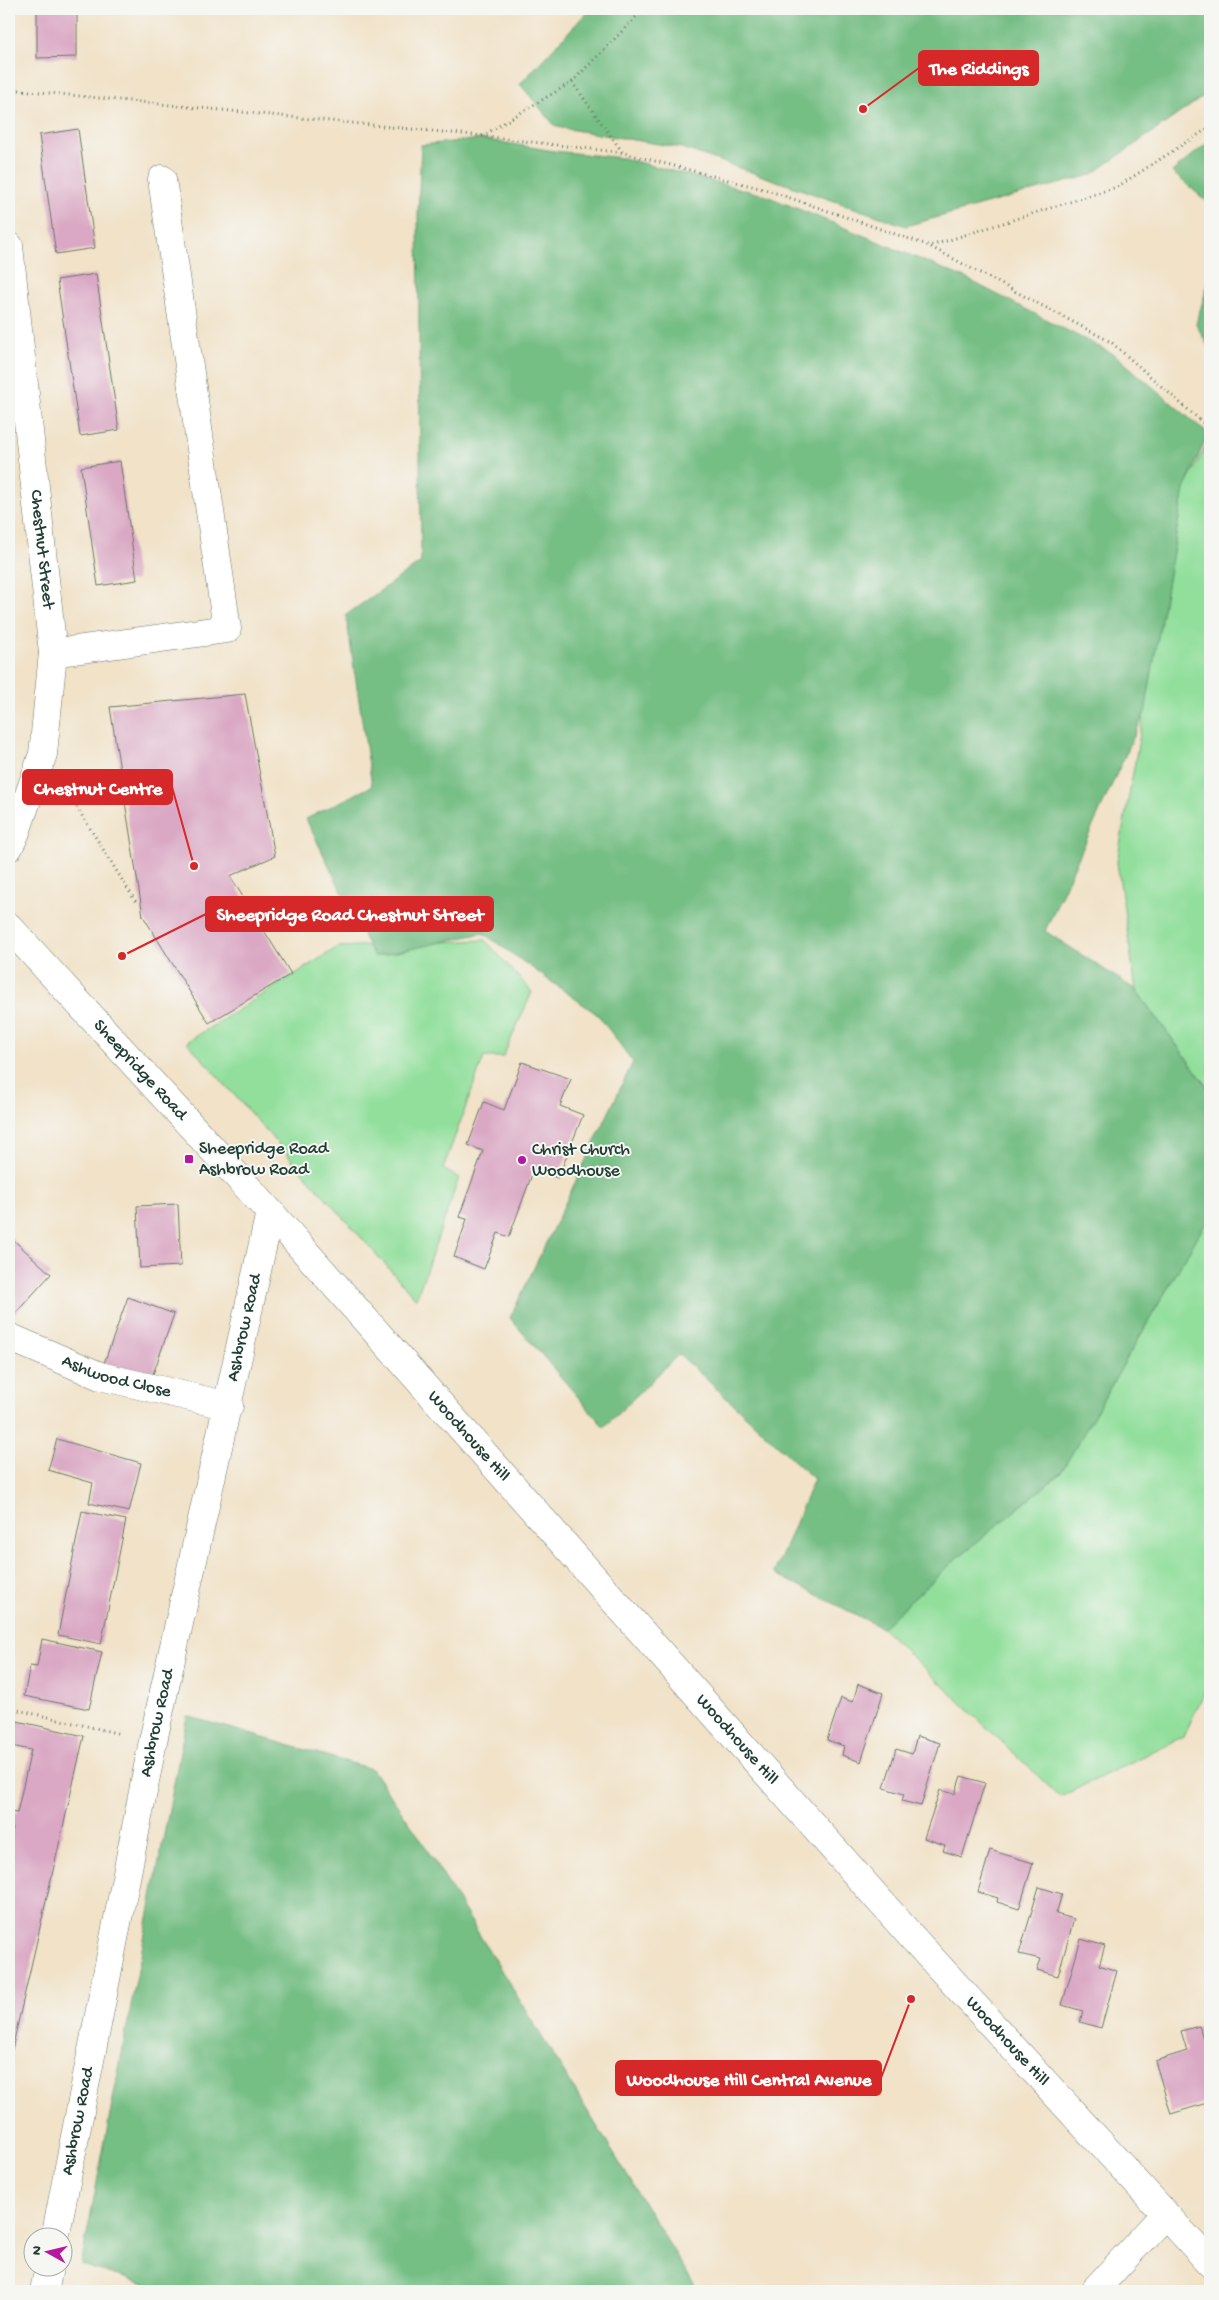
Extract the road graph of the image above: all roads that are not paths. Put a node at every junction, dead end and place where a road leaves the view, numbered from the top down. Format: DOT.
graph roads {
  1 [pos="162,179"];
  2 [pos="9,246"];
  3 [pos="53,653"];
  4 [pos="9,847"];
  5 [pos="9,927"];
  6 [pos="270,1212"];
  7 [pos="9,1336"];
  8 [pos="229,1406"];
  9 [pos="1165,2214"];
  10 [pos="57,2228"];
  11 [pos="1210,2263"];
  12 [pos="47,2278"];
  13 [pos="44,2291"];
  14 [pos="1094,2291"];
  1 -- 3 [label="street"];
  2 -- 3 [label="street, Chestnut Street"];
  3 -- 4 [label="street, Chestnut Street"];
  5 -- 6 [label="street, Sheepridge Road"];
  6 -- 8 [label="street, Ashbrow Road"];
  6 -- 9 [label="street, Woodhouse Hill"];
  7 -- 8 [label="street, Ashwood Close"];
  8 -- 10 [label="street, Ashbrow Road"];
  9 -- 11 [label="street, Woodhouse Hill"];
  9 -- 14 [label="street"];
  12 -- 13 [label="street"];
}
